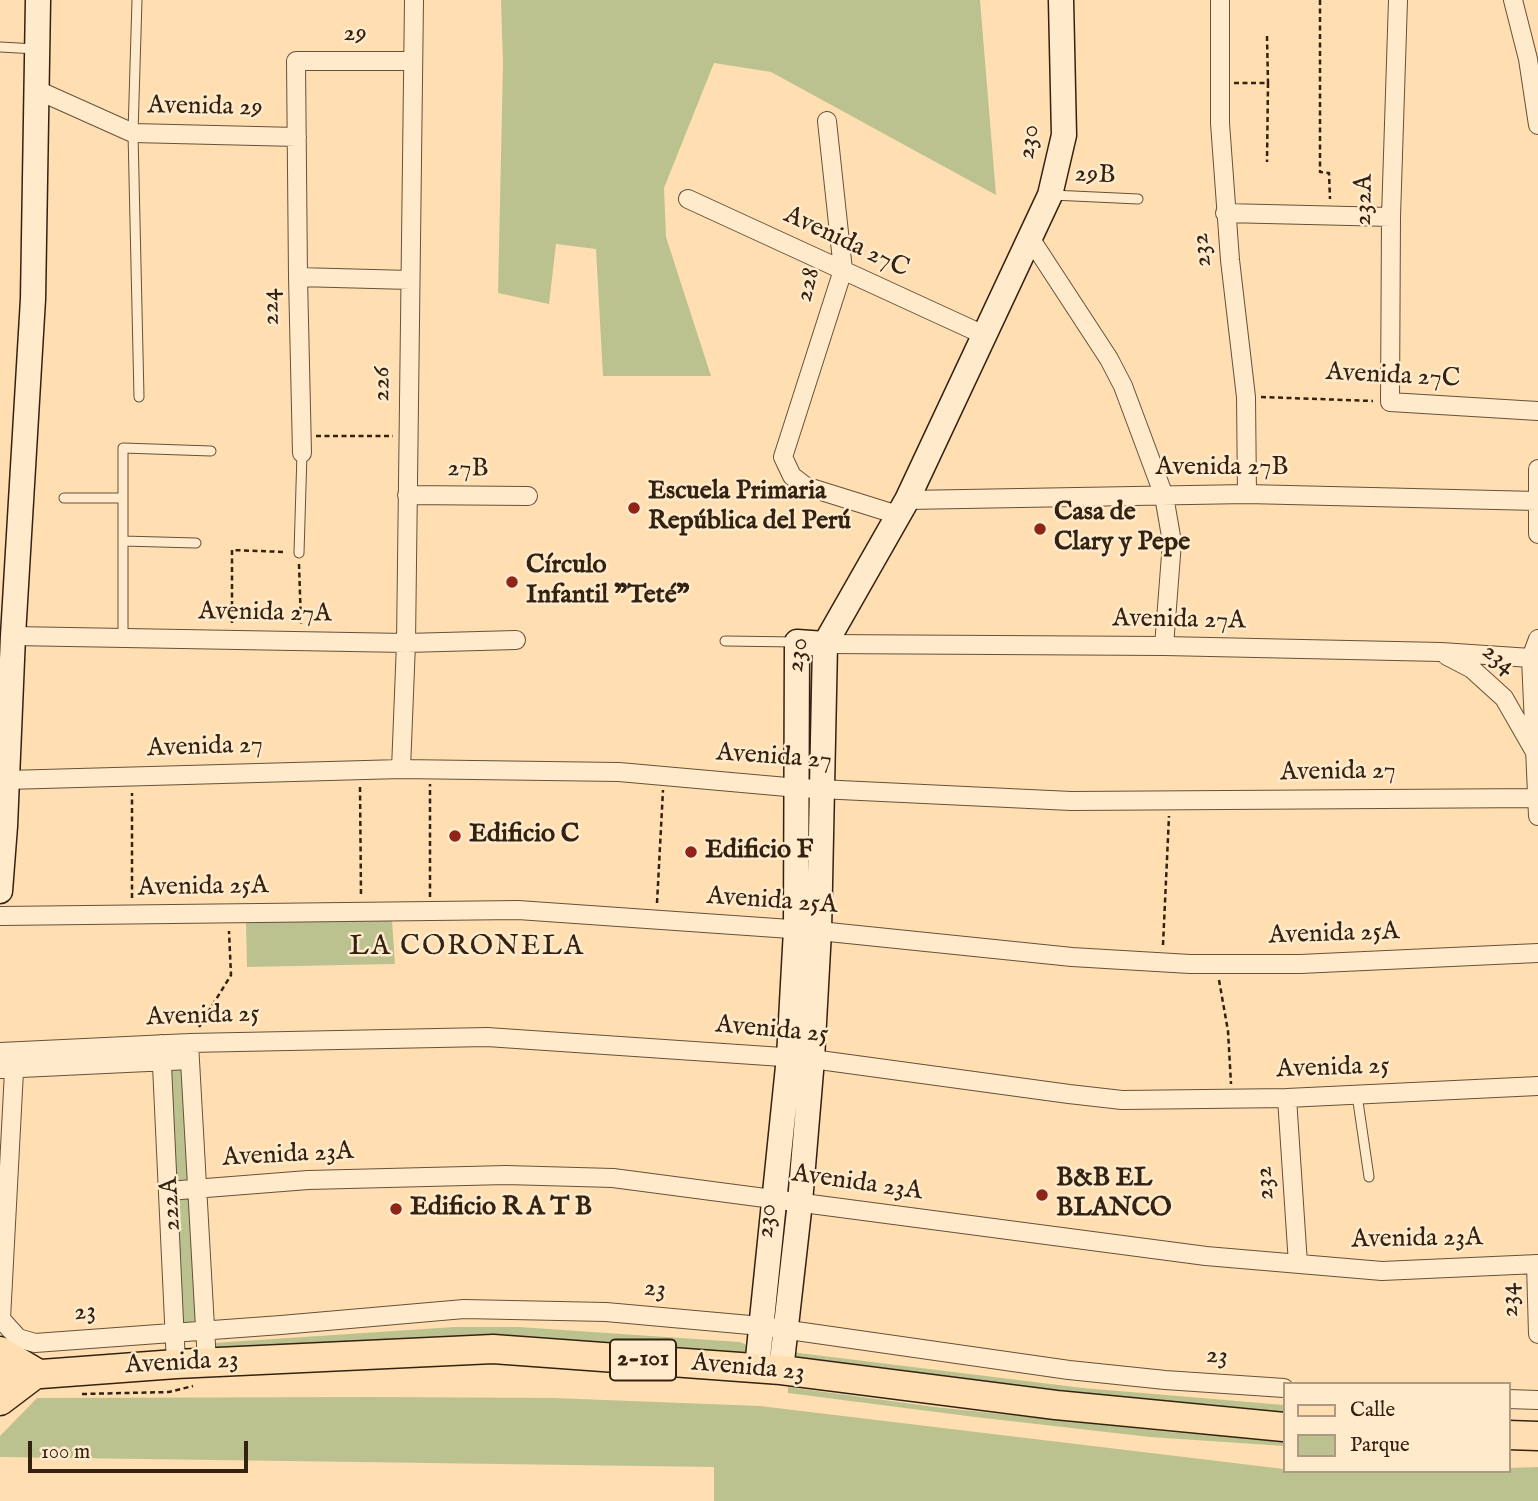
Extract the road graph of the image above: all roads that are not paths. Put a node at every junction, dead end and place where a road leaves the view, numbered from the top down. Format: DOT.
graph roads {
  1 [pos="38,0"];
  2 [pos="137,0"];
  3 [pos="414,0"];
  4 [pos="1060,0"];
  5 [pos="1220,0"];
  6 [pos="1398,0"];
  7 [pos="1513,0"];
  8 [pos="0,47"];
  9 [pos="37,49"];
  10 [pos="296,61"];
  11 [pos="413,61"];
  12 [pos="37,90"];
  13 [pos="827,121"];
  14 [pos="1538,125"];
  15 [pos="133,133"];
  16 [pos="297,137"];
  17 [pos="1050,195"];
  18 [pos="688,199"];
  19 [pos="1138,199"];
  20 [pos="1225,213"];
  21 [pos="1391,217"];
  22 [pos="1030,238"];
  23 [pos="843,270"];
  24 [pos="298,277"];
  25 [pos="410,280"];
  26 [pos="984,335"];
  27 [pos="139,397"];
  28 [pos="1390,402"];
  29 [pos="1538,411"];
  30 [pos="302,444"];
  31 [pos="211,451"];
  32 [pos="783,457"];
  33 [pos="1538,469"];
  34 [pos="1247,494"];
  35 [pos="407,495"];
  36 [pos="528,496"];
  37 [pos="1164,496"];
  38 [pos="64,498"];
  39 [pos="123,498"];
  40 [pos="1537,501"];
  41 [pos="903,508"];
  42 [pos="1538,534"];
  43 [pos="123,541"];
  44 [pos="196,543"];
  45 [pos="299,553"];
  46 [pos="13,636"];
  47 [pos="123,638"];
  48 [pos="1538,639"];
  49 [pos="516,640"];
  50 [pos="725,640"];
  51 [pos="797,642"];
  52 [pos="406,643"];
  53 [pos="825,644"];
  54 [pos="1164,646"];
  55 [pos="1441,652"];
  56 [pos="1531,658"];
  57 [pos="5,728"];
  58 [pos="1535,752"];
  59 [pos="401,769"];
  60 [pos="7,779"];
  61 [pos="809,788"];
  62 [pos="1537,790"];
  63 [pos="1538,816"];
  64 [pos="0,891"];
  65 [pos="0,916"];
  66 [pos="807,931"];
  67 [pos="1538,953"];
  68 [pos="189,1051"];
  69 [pos="161,1052"];
  70 [pos="800,1058"];
  71 [pos="7,1060"];
  72 [pos="1538,1086"];
  73 [pos="1357,1096"];
  74 [pos="1287,1098"];
  75 [pos="1369,1177"];
  76 [pos="197,1188"];
  77 [pos="169,1191"];
  78 [pos="776,1199"];
  79 [pos="800,1202"];
  80 [pos="1298,1264"];
  81 [pos="1537,1264"];
  82 [pos="773,1328"];
  83 [pos="205,1329"];
  84 [pos="173,1332"];
  85 [pos="1538,1334"];
  86 [pos="9,1345"];
  87 [pos="176,1364"];
  88 [pos="769,1369"];
  89 [pos="37,1373"];
  90 [pos="205,1373"];
  91 [pos="0,1377"];
  92 [pos="1282,1388"];
  93 [pos="1510,1399"];
  94 [pos="1538,1400"];
  95 [pos="0,1401"];
  96 [pos="1282,1427"];
  97 [pos="1510,1435"];
  98 [pos="1538,1436"];
  1 -- 9 [label="street"];
  2 -- 15 [label="lane"];
  3 -- 11 [label="street, 226"];
  4 -- 17 [label="street, 230"];
  5 -- 20 [label="street, 232"];
  6 -- 21 [label="street, 232A"];
  7 -- 14 [label="street"];
  8 -- 9 [label="lane"];
  9 -- 12 [label="street"];
  10 -- 11 [label="street, 29"];
  10 -- 16 [label="street, 224"];
  11 -- 25 [label="street, 226"];
  12 -- 15 [label="street, Avenida 29"];
  12 -- 46 [label="street"];
  13 -- 23 [label="street, 228"];
  15 -- 16 [label="street, Avenida 29"];
  15 -- 27 [label="lane"];
  16 -- 24 [label="street, 224"];
  17 -- 19 [label="lane, 29B"];
  17 -- 22 [label="street, 230"];
  18 -- 23 [label="street, Avenida 27C"];
  20 -- 21 [label="street"];
  20 -- 34 [label="street, 232"];
  21 -- 28 [label="street, 232A"];
  22 -- 26 [label="street, 230"];
  22 -- 37 [label="street"];
  23 -- 26 [label="street, Avenida 27C"];
  23 -- 32 [label="street, 228"];
  24 -- 25 [label="street"];
  24 -- 30 [label="street, 224"];
  25 -- 35 [label="street, 226"];
  26 -- 41 [label="street, 230"];
  28 -- 29 [label="street, Avenida 27C"];
  30 -- 45 [label="lane, 224"];
  31 -- 39 [label="lane"];
  32 -- 41 [label="street, Avenida 27B"];
  33 -- 40 [label="street"];
  34 -- 37 [label="street, Avenida 27B"];
  34 -- 40 [label="street, Avenida 27B"];
  35 -- 36 [label="street, 27B"];
  35 -- 52 [label="street, 226"];
  37 -- 41 [label="street, Avenida 27B"];
  37 -- 54 [label="street"];
  38 -- 39 [label="lane"];
  39 -- 43 [label="lane"];
  40 -- 42 [label="street"];
  41 -- 53 [label="street, 230"];
  43 -- 44 [label="lane"];
  43 -- 47 [label="lane"];
  46 -- 47 [label="street, Avenida 27A"];
  46 -- 57 [label="street"];
  47 -- 52 [label="street, Avenida 27A"];
  48 -- 56 [label="street, 234"];
  49 -- 52 [label="street, Avenida 27A"];
  50 -- 51 [label="lane"];
  51 -- 53 [label="street"];
  51 -- 61 [label="street, 230"];
  52 -- 59 [label="street, 226"];
  53 -- 54 [label="street, Avenida 27A"];
  53 -- 61 [label="street, 230"];
  54 -- 55 [label="street, Avenida 27A"];
  55 -- 56 [label="street, Avenida 27A"];
  55 -- 58 [label="street, 234"];
  56 -- 58 [label="street, 234"];
  57 -- 60 [label="street"];
  58 -- 62 [label="street, 234"];
  59 -- 60 [label="street, Avenida 27"];
  59 -- 61 [label="street, Avenida 27"];
  60 -- 64 [label="street"];
  61 -- 62 [label="street, Avenida 27"];
  61 -- 66 [label="street, 230"];
  62 -- 63 [label="street, 234"];
  65 -- 66 [label="street, Avenida 25A"];
  66 -- 67 [label="street, Avenida 25A"];
  66 -- 70 [label="street, 230"];
  68 -- 69 [label="street, Avenida 25"];
  68 -- 70 [label="street, Avenida 25"];
  68 -- 76 [label="street, 222A"];
  69 -- 71 [label="street, Avenida 25"];
  69 -- 77 [label="street, 222A"];
  70 -- 74 [label="street, Avenida 25"];
  70 -- 78 [label="street, 230"];
  70 -- 79 [label="street, 230"];
  71 -- 86 [label="street"];
  72 -- 73 [label="street, Avenida 25"];
  73 -- 74 [label="street, Avenida 25"];
  73 -- 75 [label="lane"];
  74 -- 80 [label="street, 232"];
  76 -- 77 [label="street, Avenida 23A"];
  76 -- 78 [label="street, Avenida 23A"];
  76 -- 83 [label="street, 222A"];
  77 -- 84 [label="street, 222A"];
  78 -- 79 [label="street, Avenida 23A"];
  78 -- 82 [label="street, 230"];
  79 -- 80 [label="street, Avenida 23A"];
  79 -- 82 [label="street, 230"];
  80 -- 81 [label="street, Avenida 23A"];
  81 -- 85 [label="street, 234"];
  82 -- 83 [label="street, 23"];
  82 -- 88 [label="street, 230"];
  82 -- 92 [label="street, 23"];
  83 -- 84 [label="street, 23"];
  83 -- 90 [label="street, 222A"];
  84 -- 86 [label="street, 23"];
  84 -- 87 [label="street, 222A"];
  86 -- 89 [label="main road"];
  87 -- 89 [label="main road, Avenida 23 / 2-101"];
  87 -- 90 [label="main road, Avenida 23 / 2-101"];
  88 -- 90 [label="main road, Avenida 23 / 2-101"];
  88 -- 96 [label="main road, Avenida 23 / 2-101"];
  89 -- 91 [label="main road, Avenida 23 / 2-101"];
  89 -- 95 [label="main road"];
  93 -- 94 [label="street"];
  97 -- 98 [label="main road"];
}
